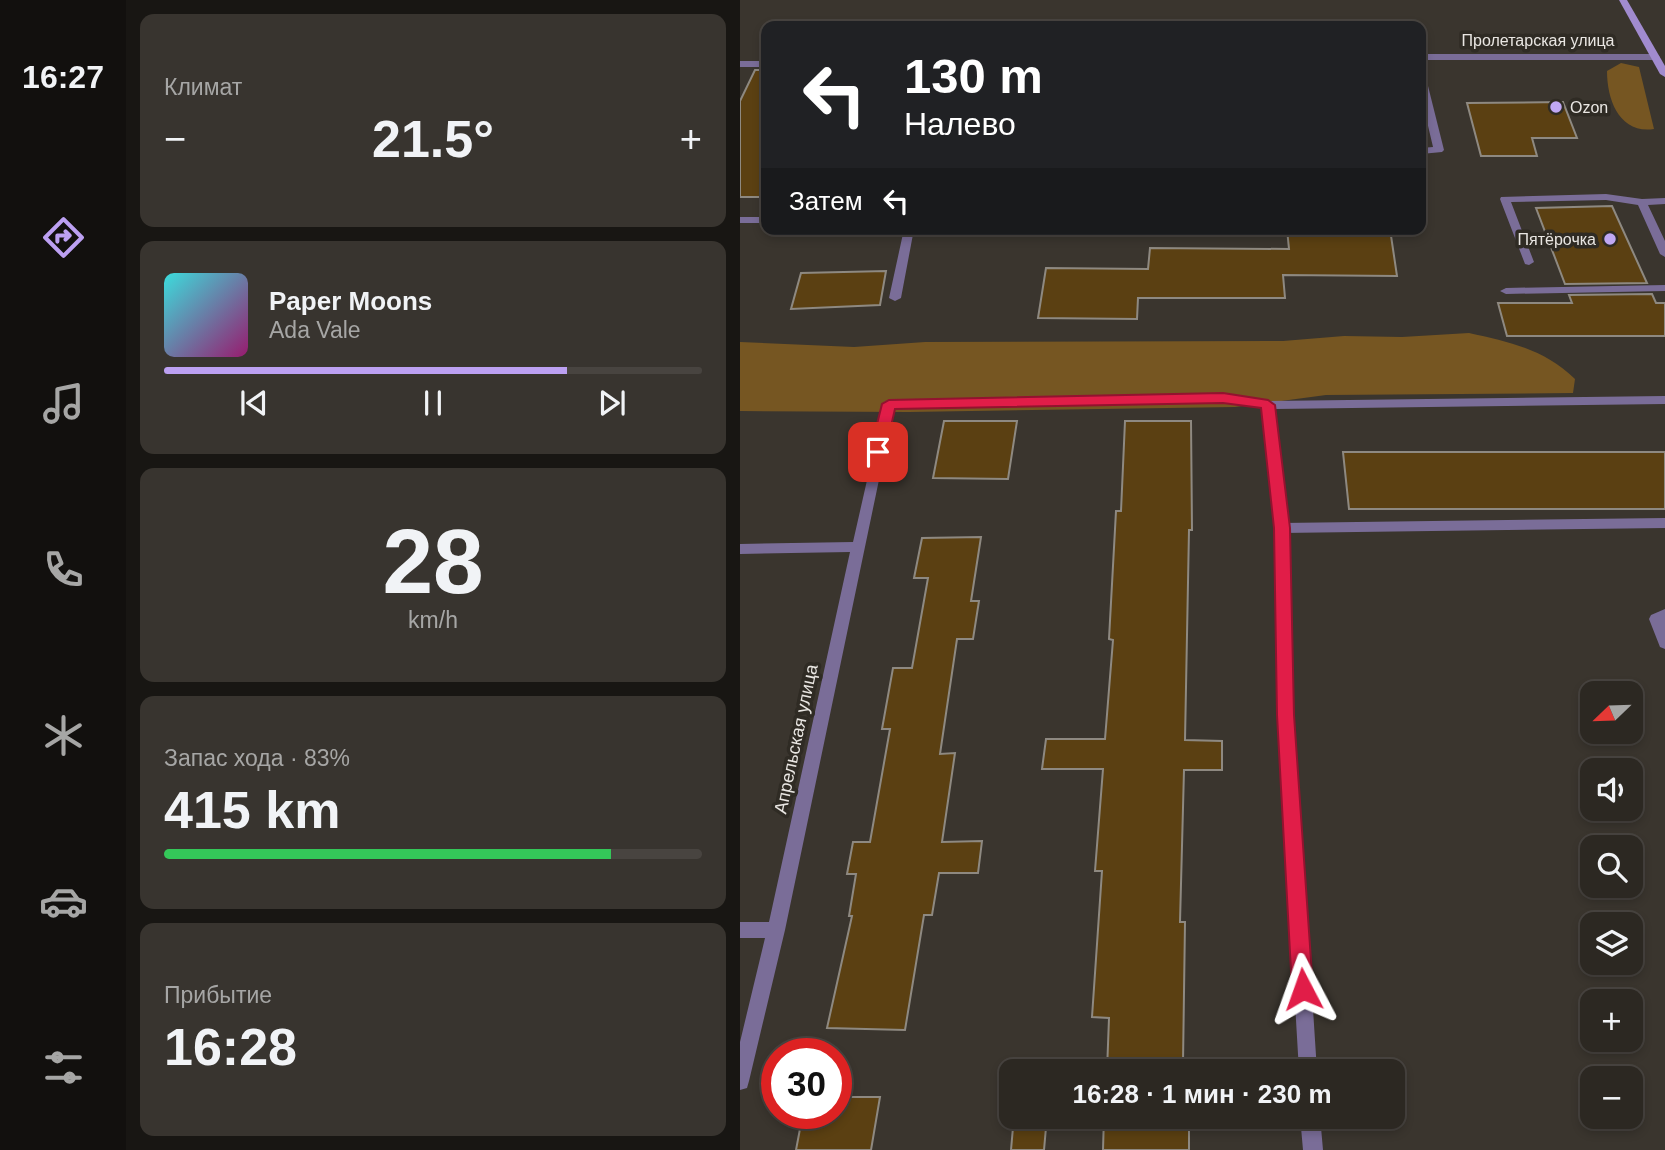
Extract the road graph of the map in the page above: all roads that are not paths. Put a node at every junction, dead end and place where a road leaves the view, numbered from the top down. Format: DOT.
graph roads {
  1 [pos="1623,0"];
  2 [pos="1426,57"];
  3 [pos="1656,57"];
  4 [pos="740,64"];
  5 [pos="761,64"];
  6 [pos="1665,74"];
  7 [pos="1426,98"];
  8 [pos="1426,151"];
  9 [pos="1665,201"];
  10 [pos="1642,202"];
  11 [pos="740,220"];
  12 [pos="761,220"];
  13 [pos="908,235"];
  14 [pos="1665,254"];
  15 [pos="1529,262"];
  16 [pos="1665,288"];
  17 [pos="1506,291"];
  18 [pos="895,298"];
  19 [pos="1665,400"];
  20 [pos="1268,405"];
  21 [pos="1665,523"];
  22 [pos="1282,528"];
  23 [pos="856,547"];
  24 [pos="740,549"];
  25 [pos="1665,614"];
  26 [pos="1665,643"];
  27 [pos="740,930"];
  28 [pos="776,930"];
  29 [pos="1307,1059"];
  30 [pos="740,1081"];
  31 [pos="1311,1129"];
  32 [pos="1313,1150"];
  1 -- 3 [label="main road"];
  2 -- 3 [label="street, Пролетарская улица"];
  3 -- 6 [label="main road"];
  4 -- 5 [label="street"];
  7 -- 8 [label="street"];
  9 -- 10 [label="street"];
  10 -- 14 [label="street"];
  10 -- 15 [label="street"];
  11 -- 12 [label="street"];
  13 -- 18 [label="street"];
  16 -- 17 [label="street"];
  19 -- 20 [label="street"];
  20 -- 22 [label="street"];
  20 -- 23 [label="street, Апрельская улица"];
  21 -- 22 [label="street"];
  22 -- 29 [label="street"];
  23 -- 24 [label="street"];
  23 -- 28 [label="street, Апрельская улица"];
  25 -- 26 [label="street"];
  27 -- 28 [label="street"];
  28 -- 30 [label="street, Апрельская улица"];
  31 -- 32 [label="street"];
}
